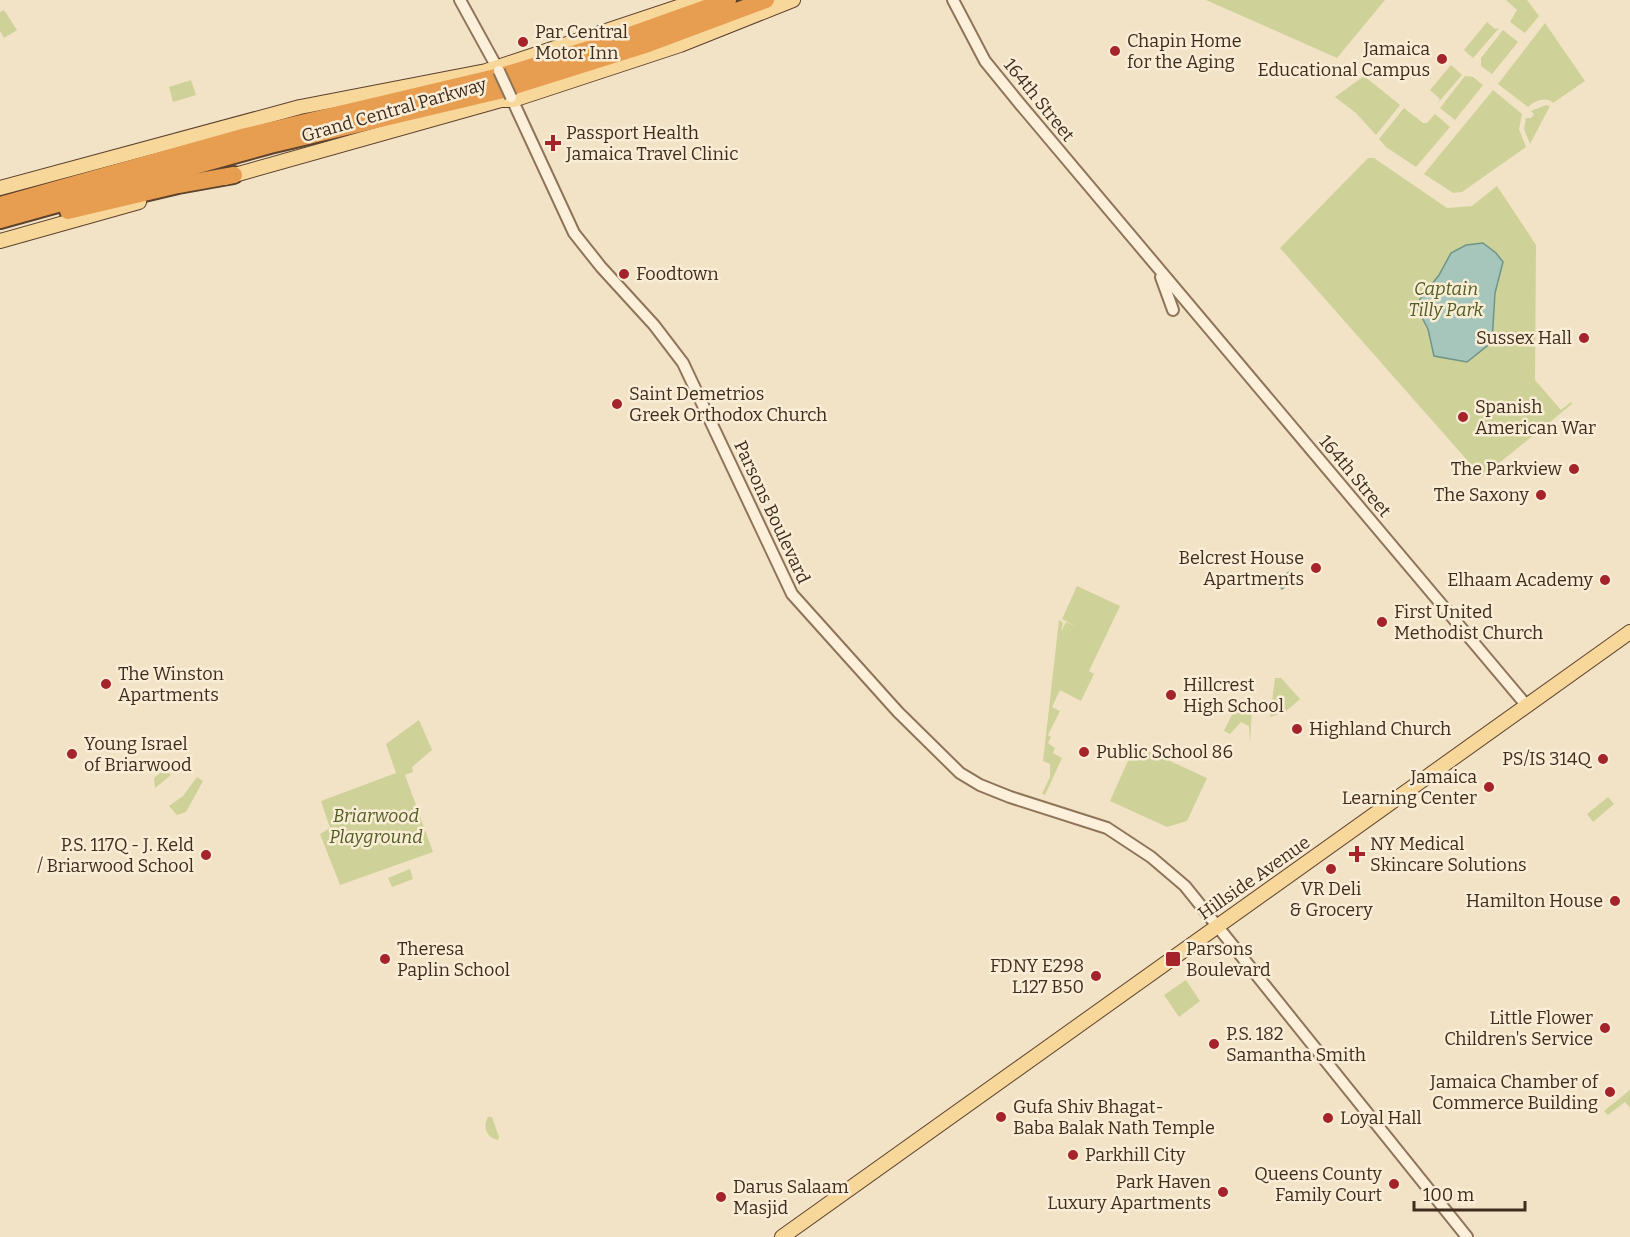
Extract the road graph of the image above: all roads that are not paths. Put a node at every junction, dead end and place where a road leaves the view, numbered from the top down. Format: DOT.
graph roads {
  1 [pos="460,0"];
  2 [pos="699,0"];
  3 [pos="728,0"];
  4 [pos="766,0"];
  5 [pos="793,0"];
  6 [pos="954,0"];
  7 [pos="497,69"];
  8 [pos="512,99"];
  9 [pos="234,175"];
  10 [pos="0,188"];
  11 [pos="0,205"];
  12 [pos="0,220"];
  13 [pos="0,225"];
  14 [pos="0,241"];
  15 [pos="1158,268"];
  16 [pos="1173,310"];
  17 [pos="1630,632"];
  18 [pos="1527,706"];
  19 [pos="1216,927"];
  20 [pos="782,1237"];
  21 [pos="1467,1237"];
  1 -- 7 [label="street, Parsons Boulevard"];
  2 -- 7 [label="main road, Grand Central Parkway"];
  3 -- 11 [label="highway, Grand Central Parkway"];
  4 -- 12 [label="highway, Grand Central Parkway"];
  5 -- 8 [label="main road, Grand Central Parkway"];
  6 -- 15 [label="street, 164th Street"];
  7 -- 8 [label="street, Parsons Boulevard, bridge"];
  7 -- 10 [label="main road, Grand Central Parkway"];
  8 -- 9 [label="main road, Grand Central Parkway"];
  8 -- 19 [label="street, Parsons Boulevard"];
  9 -- 13 [label="highway"];
  9 -- 14 [label="main road, Grand Central Parkway"];
  15 -- 16 [label="street, 164th Street"];
  15 -- 18 [label="street, 164th Street"];
  17 -- 18 [label="main road, Hillside Avenue"];
  18 -- 19 [label="main road, Hillside Avenue"];
  19 -- 20 [label="main road, Hillside Avenue"];
  19 -- 21 [label="street, Parsons Boulevard"];
}
